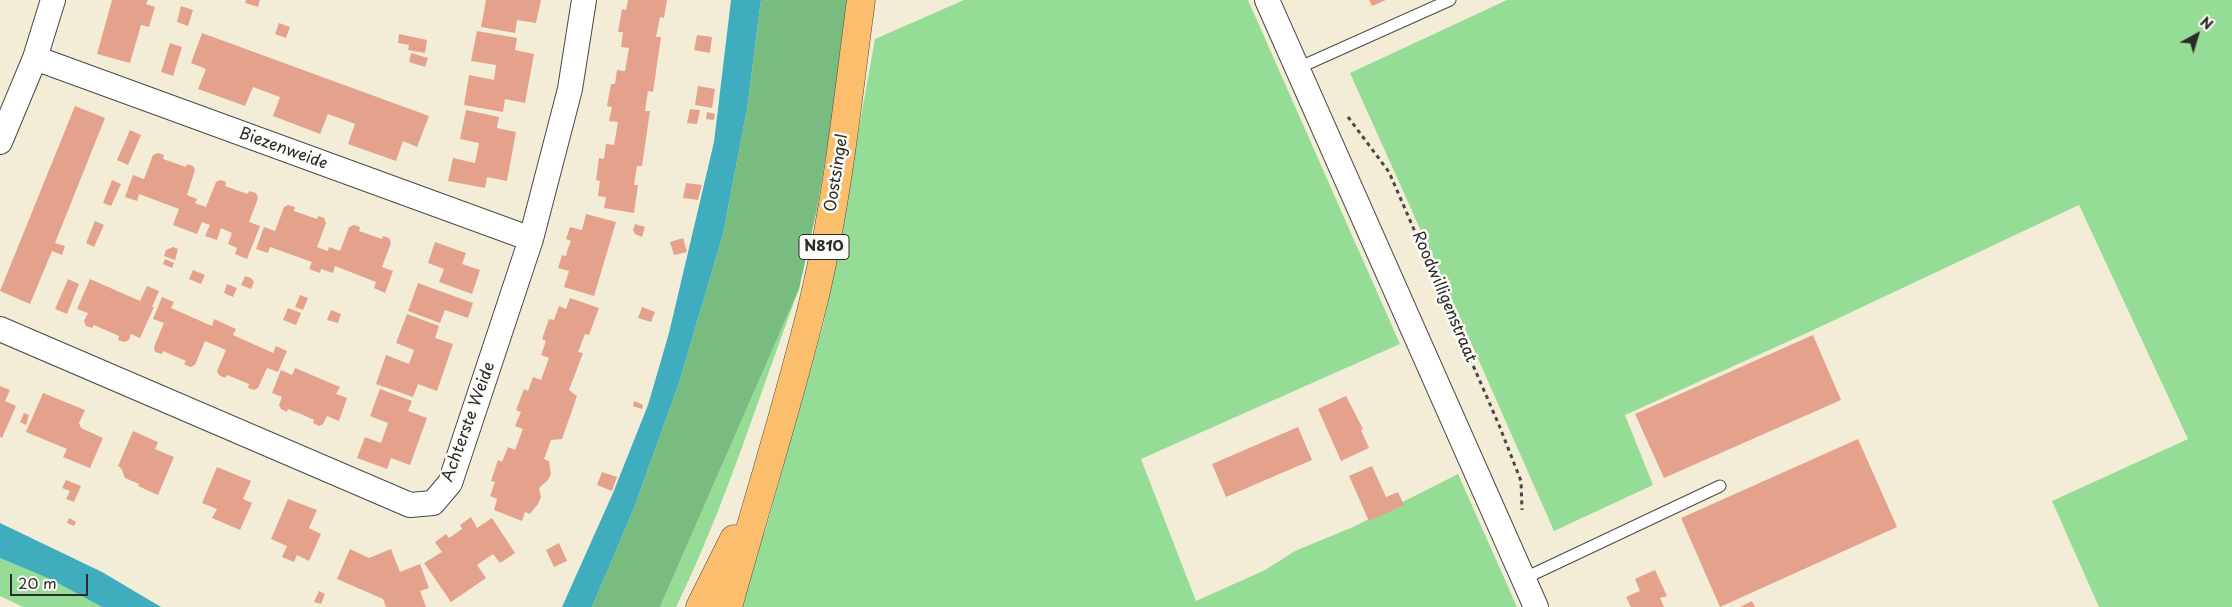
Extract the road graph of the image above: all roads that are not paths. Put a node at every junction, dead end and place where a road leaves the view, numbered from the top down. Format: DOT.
graph roads {
  1 [pos="52,0"];
  2 [pos="584,0"];
  3 [pos="861,0"];
  4 [pos="1267,0"];
  5 [pos="1450,0"];
  6 [pos="35,58"];
  7 [pos="1298,68"];
  8 [pos="0,142"];
  9 [pos="531,239"];
  10 [pos="0,329"];
  11 [pos="1720,486"];
  12 [pos="760,489"];
  13 [pos="1523,579"];
  14 [pos="700,607"];
  15 [pos="728,607"];
  16 [pos="1536,607"];
  1 -- 6 [label="street"];
  2 -- 9 [label="street, Achterste Weide"];
  3 -- 12 [label="main road, Oostsingel / N810"];
  4 -- 7 [label="street"];
  5 -- 7 [label="lane"];
  6 -- 8 [label="street"];
  6 -- 9 [label="street, Biezenweide"];
  7 -- 13 [label="street"];
  9 -- 10 [label="street, Achterste Weide"];
  11 -- 13 [label="lane"];
  12 -- 14 [label="main road, Oostsingel / N810"];
  12 -- 15 [label="main road, Oostsingel / N810"];
  13 -- 16 [label="street"];
}
